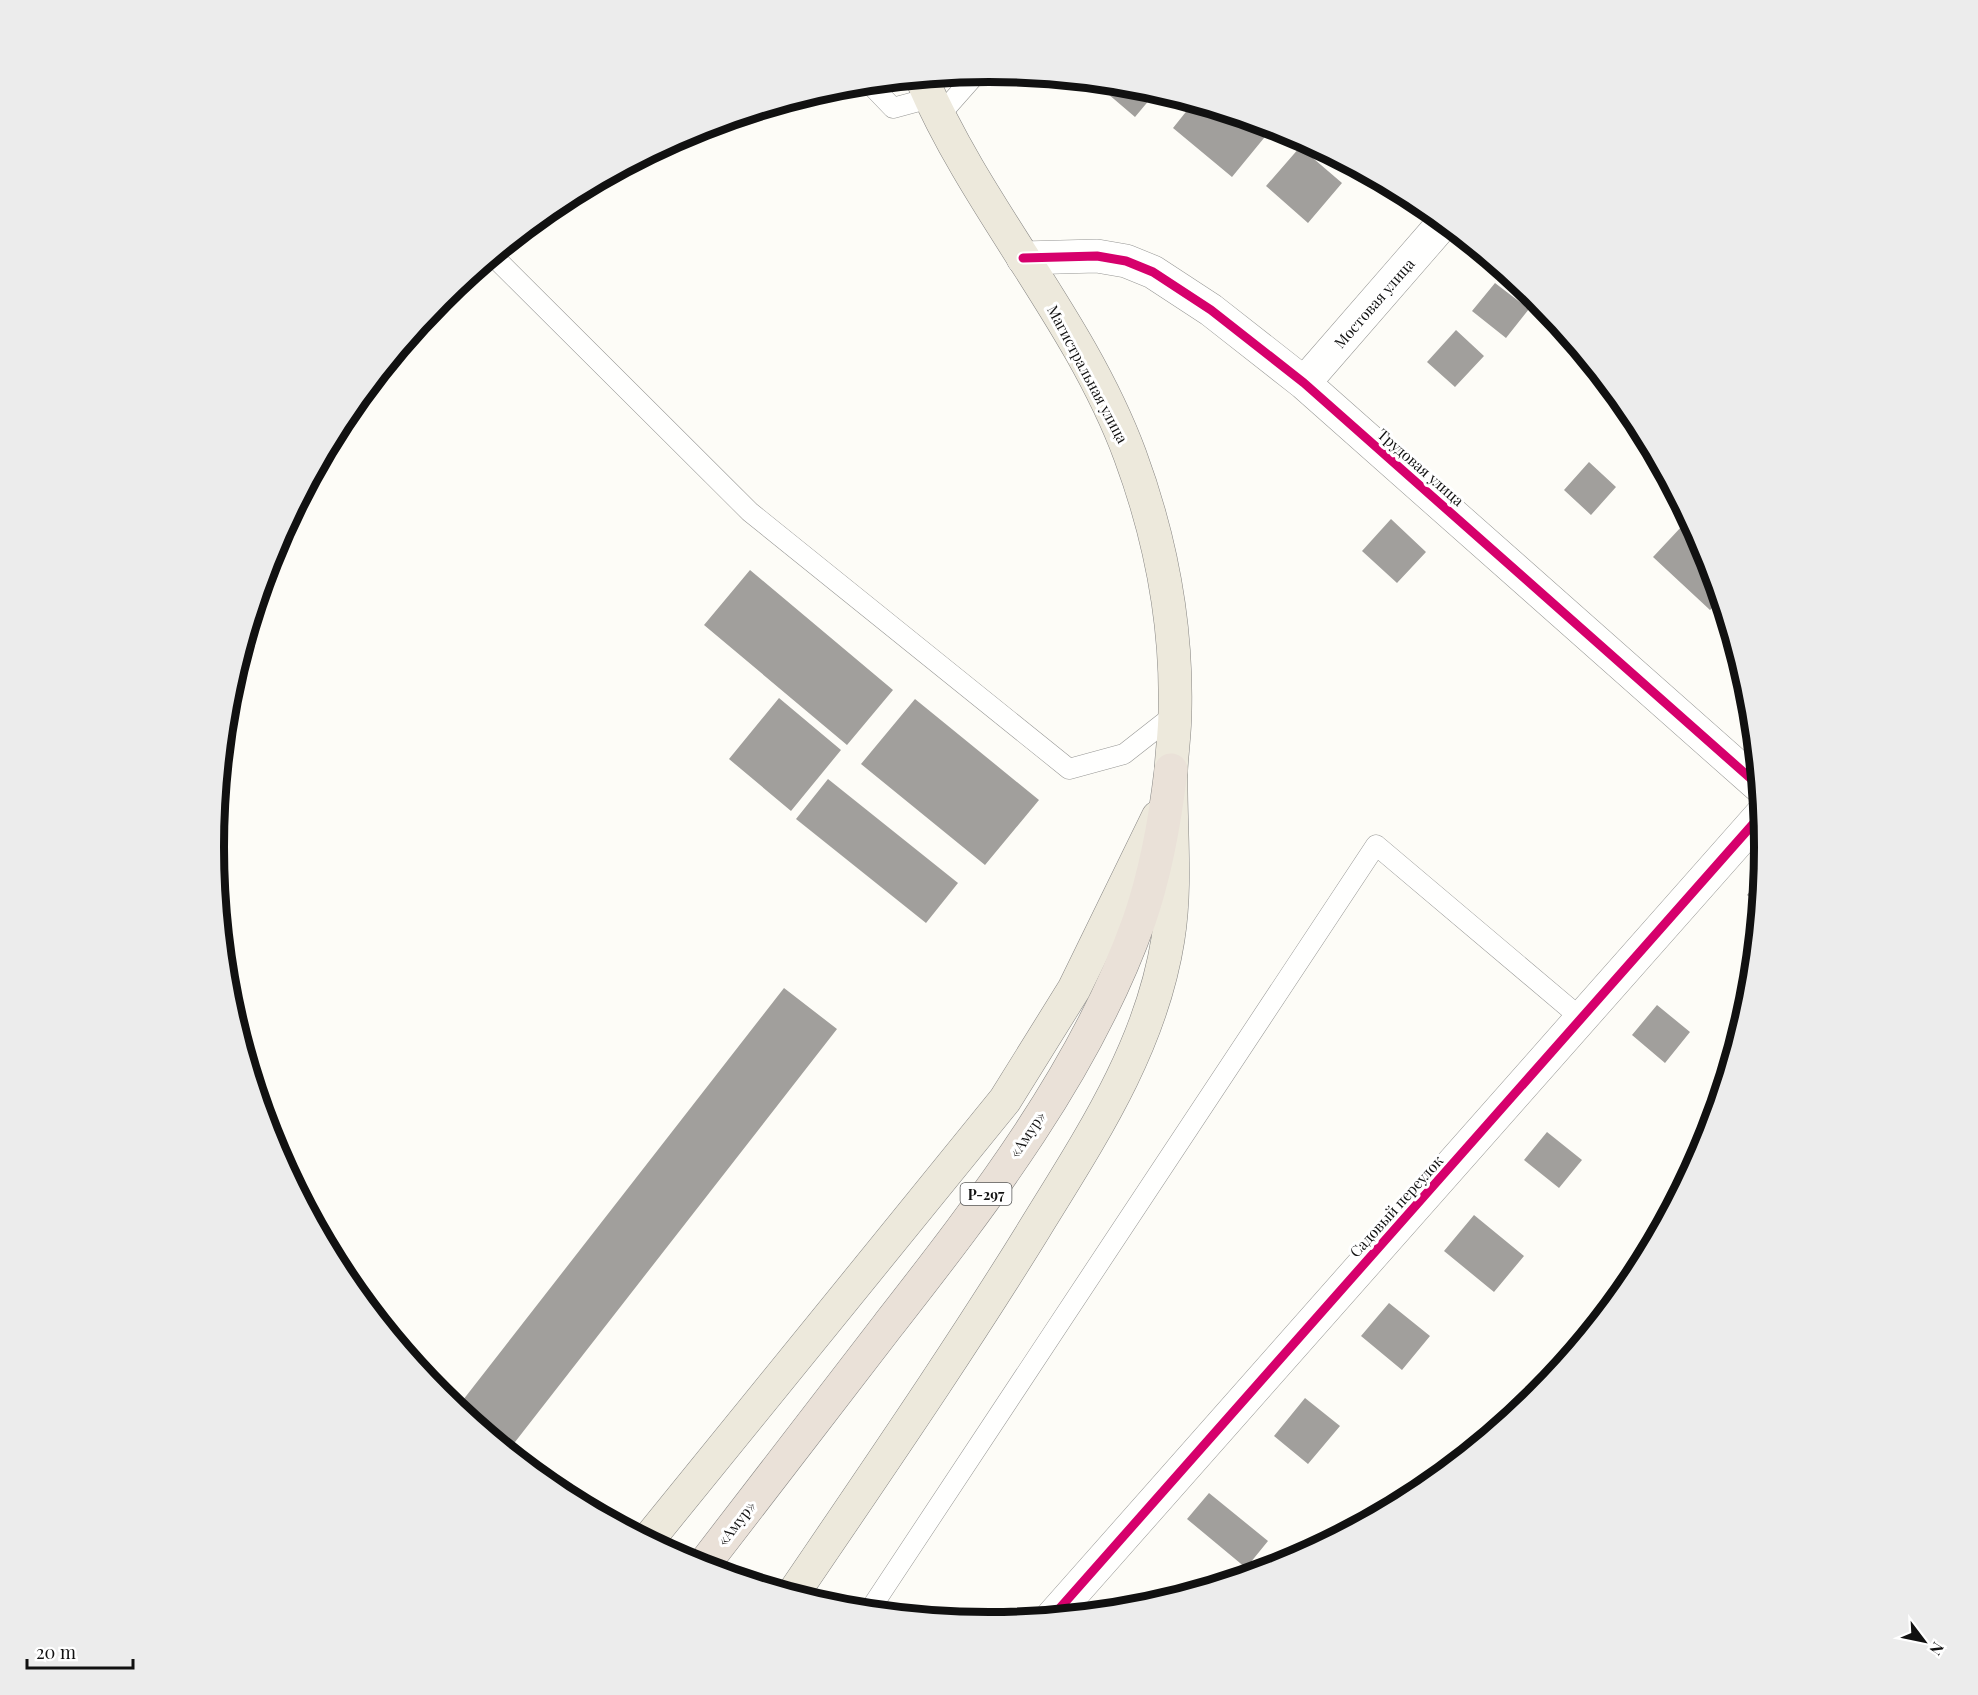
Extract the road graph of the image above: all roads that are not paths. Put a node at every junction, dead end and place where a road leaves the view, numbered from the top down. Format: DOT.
graph roads {
  1 [pos="958,83"];
  2 [pos="877,91"];
  3 [pos="930,98"];
  4 [pos="1438,229"];
  5 [pos="1023,258"];
  6 [pos="498,261"];
  7 [pos="1304,383"];
  8 [pos="1175,714"];
  9 [pos="1171,770"];
  10 [pos="1750,778"];
  11 [pos="1753,825"];
  12 [pos="1582,1019"];
  13 [pos="652,1535"];
  14 [pos="708,1559"];
  15 [pos="797,1588"];
  16 [pos="874,1604"];
  17 [pos="1059,1609"];
  1 -- 3 [label="lane"];
  2 -- 3 [label="lane"];
  3 -- 5 [label="main road, Магистральная улица"];
  4 -- 7 [label="street, Мостовая улица"];
  5 -- 7 [label="street, Трудовая улица"];
  5 -- 8 [label="main road, Магистральная улица"];
  6 -- 8 [label="lane"];
  7 -- 10 [label="street, Трудовая улица"];
  8 -- 9 [label="main road, Магистральная улица"];
  9 -- 13 [label="main road"];
  9 -- 14 [label="highway, «Амур» / Р-297"];
  9 -- 15 [label="main road"];
  11 -- 12 [label="street, Садовый переулок"];
  12 -- 16 [label="lane"];
  12 -- 17 [label="street, Садовый переулок"];
}
